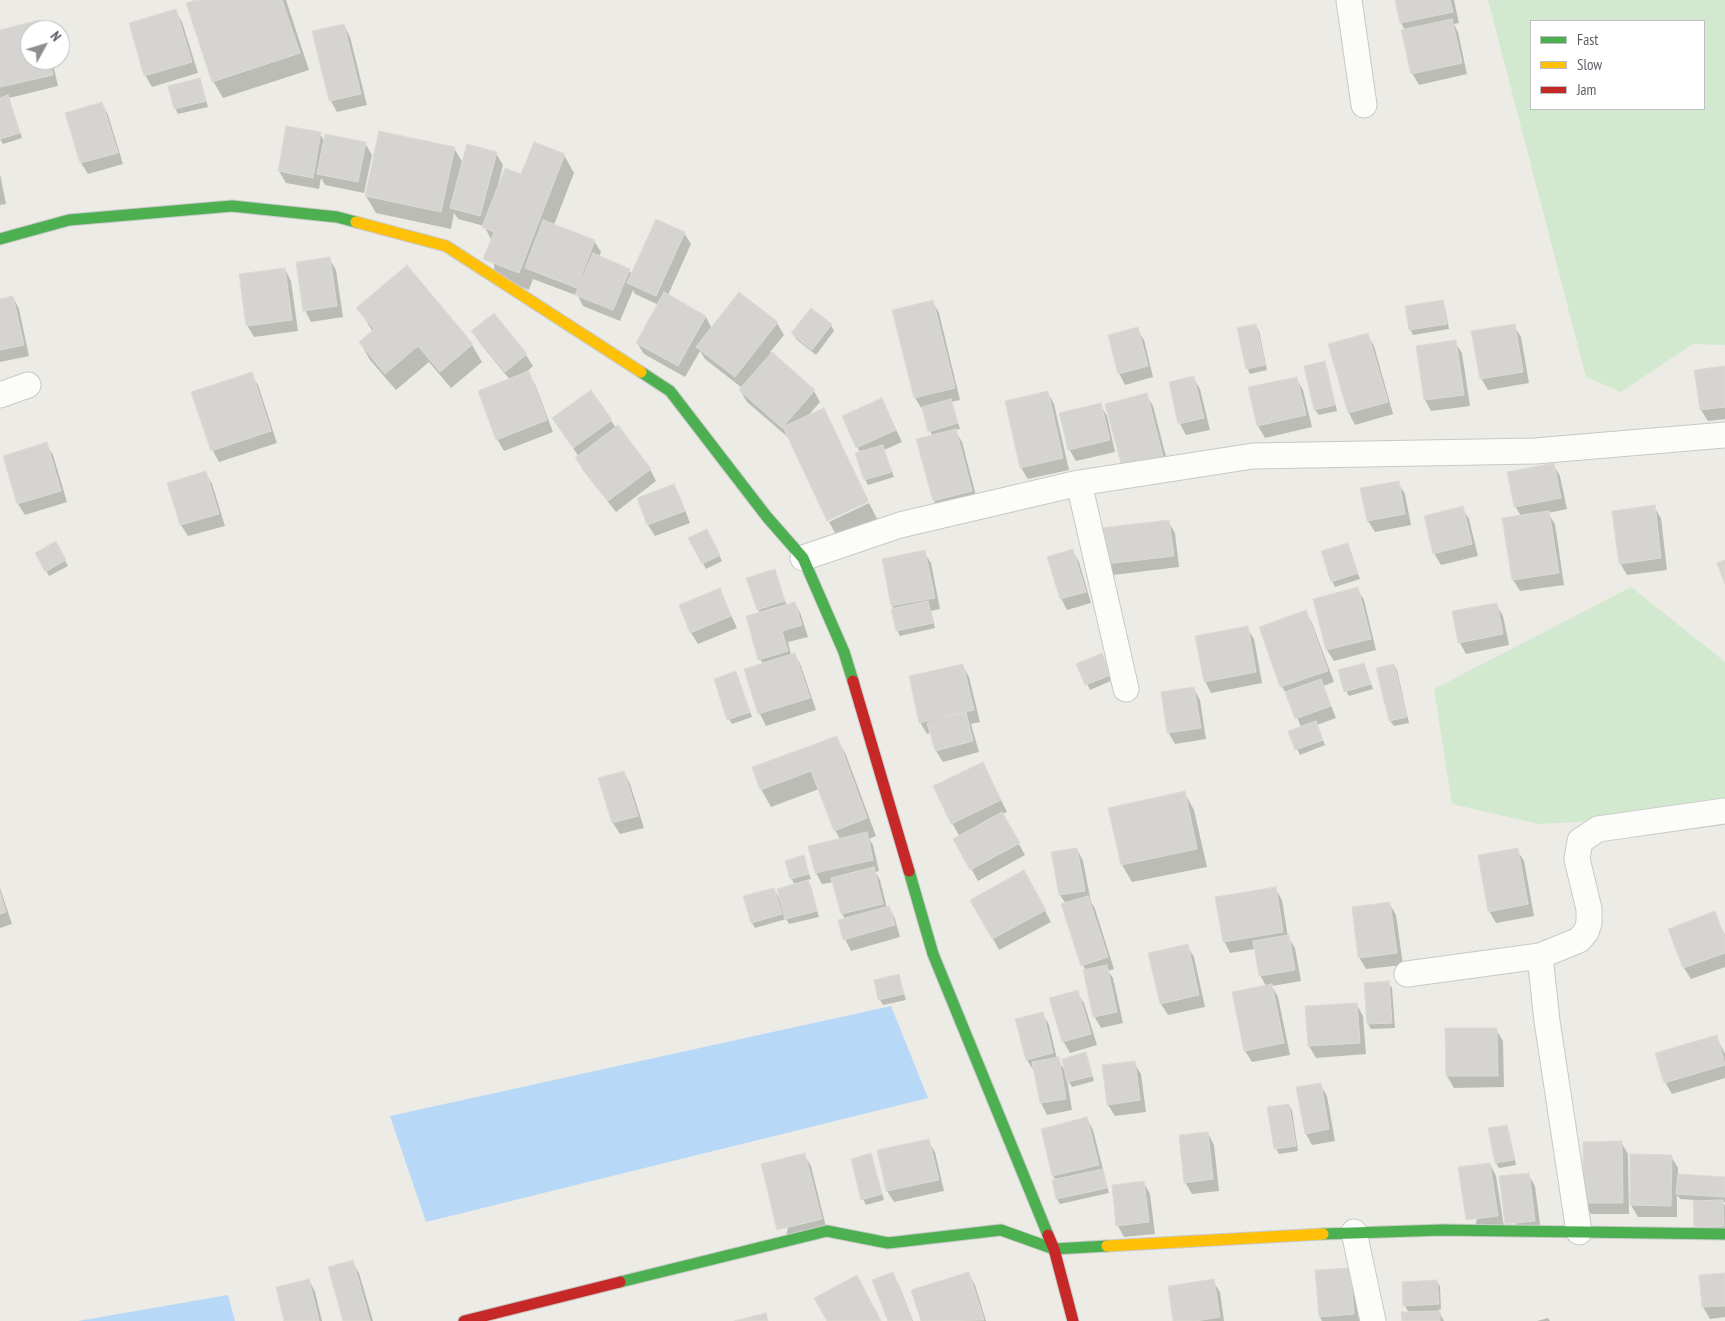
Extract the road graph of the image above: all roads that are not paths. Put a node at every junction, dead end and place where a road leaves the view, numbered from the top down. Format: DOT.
graph roads {
  1 [pos="1349,0"];
  2 [pos="1364,104"];
  3 [pos="0,239"];
  4 [pos="28,385"];
  5 [pos="0,395"];
  6 [pos="1725,435"];
  7 [pos="1079,484"];
  8 [pos="802,558"];
  9 [pos="1126,689"];
  10 [pos="1725,811"];
  11 [pos="1540,956"];
  12 [pos="1407,974"];
  13 [pos="1354,1232"];
  14 [pos="1579,1232"];
  15 [pos="1725,1234"];
  16 [pos="1054,1249"];
  17 [pos="464,1321"];
  18 [pos="1073,1321"];
  19 [pos="1373,1321"];
  1 -- 2 [label="street"];
  3 -- 8 [label="street"];
  4 -- 5 [label="street"];
  6 -- 7 [label="street"];
  7 -- 8 [label="street"];
  7 -- 9 [label="street"];
  8 -- 16 [label="street"];
  10 -- 11 [label="street"];
  11 -- 12 [label="street"];
  11 -- 14 [label="street"];
  13 -- 14 [label="street"];
  13 -- 16 [label="street"];
  13 -- 19 [label="street"];
  14 -- 15 [label="street"];
  16 -- 17 [label="street"];
  16 -- 18 [label="street"];
}
